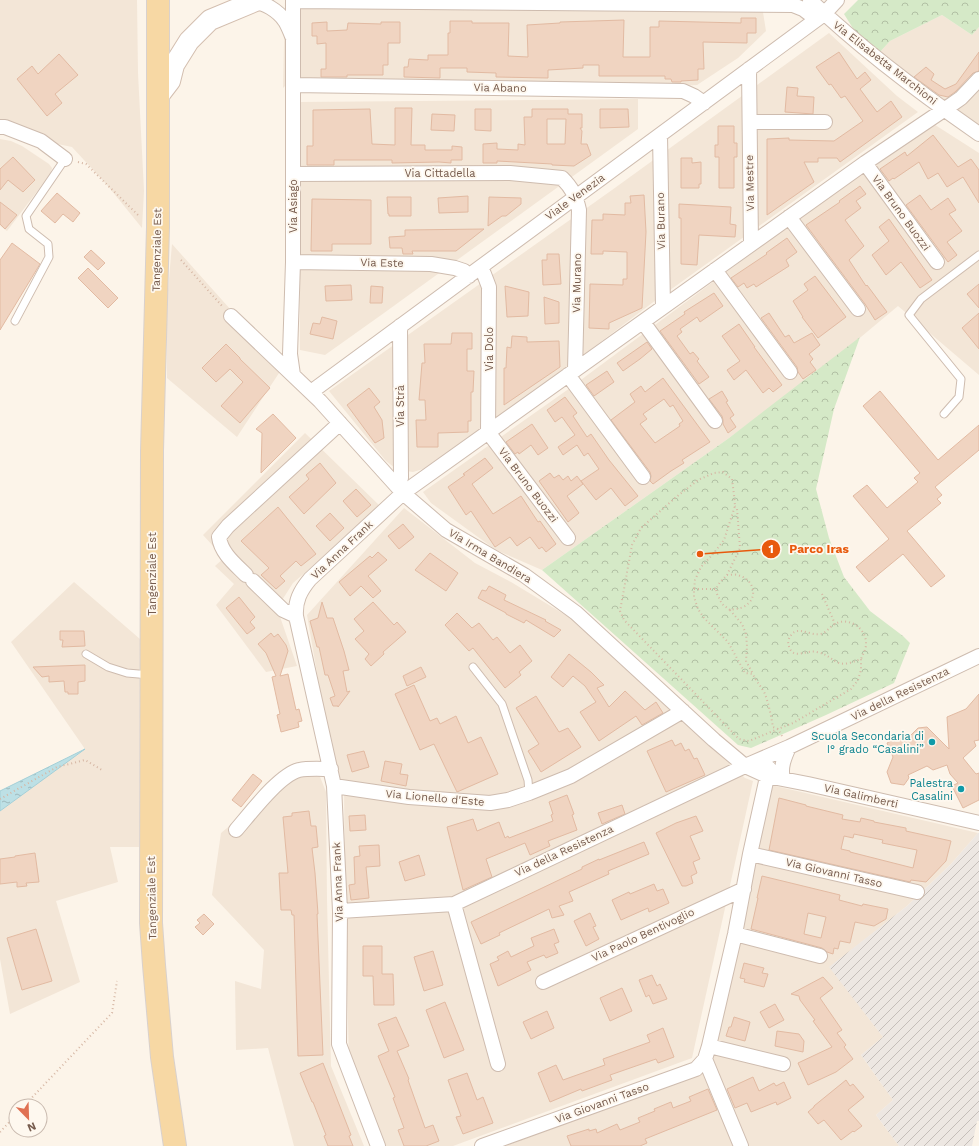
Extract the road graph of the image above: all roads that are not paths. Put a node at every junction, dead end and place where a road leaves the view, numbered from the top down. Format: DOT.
graph roads {
  1 [pos="810,0"];
  2 [pos="837,0"];
  3 [pos="158,1"];
  4 [pos="254,1"];
  5 [pos="795,2"];
  6 [pos="824,14"];
  7 [pos="293,37"];
  8 [pos="749,69"];
  9 [pos="979,79"];
  10 [pos="293,85"];
  11 [pos="157,98"];
  12 [pos="704,103"];
  13 [pos="944,110"];
  14 [pos="750,122"];
  15 [pos="825,122"];
  16 [pos="0,127"];
  17 [pos="979,134"];
  18 [pos="660,135"];
  19 [pos="65,159"];
  20 [pos="865,163"];
  21 [pos="293,174"];
  22 [pos="576,197"];
  23 [pos="789,217"];
  24 [pos="751,244"];
  25 [pos="979,256"];
  26 [pos="293,262"];
  27 [pos="937,262"];
  28 [pos="715,270"];
  29 [pos="474,272"];
  30 [pos="663,307"];
  31 [pos="858,309"];
  32 [pos="231,316"];
  33 [pos="16,321"];
  34 [pos="643,322"];
  35 [pos="400,326"];
  36 [pos="572,372"];
  37 [pos="790,372"];
  38 [pos="293,375"];
  39 [pos="311,392"];
  40 [pos="944,414"];
  41 [pos="715,421"];
  42 [pos="340,423"];
  43 [pos="488,432"];
  44 [pos="643,477"];
  45 [pos="400,489"];
  46 [pos="568,538"];
  47 [pos="296,616"];
  48 [pos="86,654"];
  49 [pos="979,656"];
  50 [pos="473,667"];
  51 [pos="152,675"];
  52 [pos="683,711"];
  53 [pos="784,750"];
  54 [pos="745,766"];
  55 [pos="331,769"];
  56 [pos="767,776"];
  57 [pos="783,779"];
  58 [pos="334,786"];
  59 [pos="529,793"];
  60 [pos="979,823"];
  61 [pos="236,830"];
  62 [pos="750,854"];
  63 [pos="744,889"];
  64 [pos="917,892"];
  65 [pos="454,904"];
  66 [pos="340,911"];
  67 [pos="736,934"];
  68 [pos="820,956"];
  69 [pos="543,982"];
  70 [pos="709,1046"];
  71 [pos="705,1059"];
  72 [pos="498,1064"];
  73 [pos="783,1064"];
  74 [pos="175,1146"];
  75 [pos="378,1146"];
  76 [pos="482,1146"];
  77 [pos="741,1146"];
  1 -- 6 [label="street, Via Elisabetta Marchioni"];
  2 -- 6 [label="street, Viale Venezia"];
  3 -- 11 [label="main road, Tangenziale Est"];
  4 -- 7 [label="street, Via Asiago"];
  4 -- 11 [label="street"];
  5 -- 6 [label="street"];
  5 -- 7 [label="street, Via Asiago"];
  6 -- 8 [label="street, Viale Venezia"];
  6 -- 13 [label="street, Via Elisabetta Marchioni"];
  7 -- 10 [label="street, Via Asiago"];
  8 -- 12 [label="street, Viale Venezia"];
  8 -- 14 [label="street, Via Mestre"];
  9 -- 13 [label="street, Via Bruno Buozzi"];
  10 -- 12 [label="street, Via Abano"];
  10 -- 21 [label="street, Via Asiago"];
  11 -- 51 [label="main road, Tangenziale Est"];
  12 -- 18 [label="street, Viale Venezia"];
  13 -- 17 [label="street, Via Elisabetta Marchioni"];
  13 -- 20 [label="street, Via Bruno Buozzi"];
  14 -- 15 [label="street"];
  14 -- 24 [label="street, Via Mestre"];
  16 -- 19 [label="street"];
  18 -- 22 [label="street, Viale Venezia"];
  18 -- 30 [label="street, Via Burano"];
  19 -- 33 [label="lane"];
  20 -- 23 [label="street, Via Bruno Buozzi"];
  20 -- 27 [label="street, Via Bruno Buozzi"];
  21 -- 22 [label="street, Via Cittadella"];
  21 -- 26 [label="street, Via Asiago"];
  22 -- 29 [label="street, Viale Venezia"];
  22 -- 36 [label="street, Via Murano"];
  23 -- 24 [label="street, Via Bruno Buozzi"];
  23 -- 31 [label="street"];
  24 -- 28 [label="street, Via Bruno Buozzi"];
  25 -- 40 [label="lane"];
  26 -- 29 [label="street, Via Este"];
  26 -- 38 [label="street, Via Asiago"];
  28 -- 30 [label="street, Via Bruno Buozzi"];
  28 -- 37 [label="street"];
  29 -- 35 [label="street, Viale Venezia"];
  29 -- 43 [label="street, Via Dolo"];
  30 -- 34 [label="street, Via Bruno Buozzi"];
  32 -- 38 [label="street, Via Irma Bandiera"];
  34 -- 36 [label="street, Via Bruno Buozzi"];
  34 -- 41 [label="street"];
  35 -- 39 [label="street, Viale Venezia"];
  35 -- 45 [label="street, Via Strà"];
  36 -- 43 [label="street, Via Bruno Buozzi"];
  36 -- 44 [label="street"];
  38 -- 39 [label="street, Via Irma Bandiera"];
  39 -- 42 [label="street, Via Irma Bandiera"];
  42 -- 45 [label="street, Via Irma Bandiera"];
  42 -- 47 [label="street"];
  43 -- 45 [label="street, Via Bruno Buozzi"];
  43 -- 46 [label="street, Via Bruno Buozzi"];
  45 -- 47 [label="street, Via Anna Frank"];
  45 -- 52 [label="street, Via Irma Bandiera"];
  47 -- 55 [label="street, Via Anna Frank"];
  48 -- 51 [label="lane"];
  49 -- 53 [label="street, Via della Resistenza"];
  50 -- 59 [label="lane"];
  51 -- 74 [label="main road, Tangenziale Est"];
  52 -- 54 [label="street, Via Irma Bandiera"];
  52 -- 59 [label="street, Via Lionello d'Este"];
  53 -- 54 [label="street, Via della Resistenza"];
  53 -- 56 [label="street"];
  53 -- 57 [label="street"];
  54 -- 56 [label="street, Via Galimberti"];
  54 -- 65 [label="street, Via della Resistenza"];
  55 -- 58 [label="street, Via Anna Frank"];
  55 -- 61 [label="street"];
  56 -- 57 [label="street, Via Galimberti"];
  56 -- 62 [label="street"];
  57 -- 60 [label="street, Via Galimberti"];
  58 -- 59 [label="street, Via Lionello d'Este"];
  58 -- 66 [label="street, Via Anna Frank"];
  62 -- 63 [label="street"];
  62 -- 64 [label="street, Via Giovanni Tasso"];
  63 -- 67 [label="street"];
  63 -- 69 [label="street, Via Paolo Bentivoglio"];
  65 -- 66 [label="street, Via della Resistenza"];
  65 -- 72 [label="street"];
  66 -- 75 [label="street, Via Anna Frank"];
  67 -- 68 [label="street"];
  67 -- 70 [label="street"];
  70 -- 71 [label="street"];
  70 -- 73 [label="street"];
  71 -- 76 [label="street, Via Giovanni Tasso"];
  71 -- 77 [label="street"];
}
